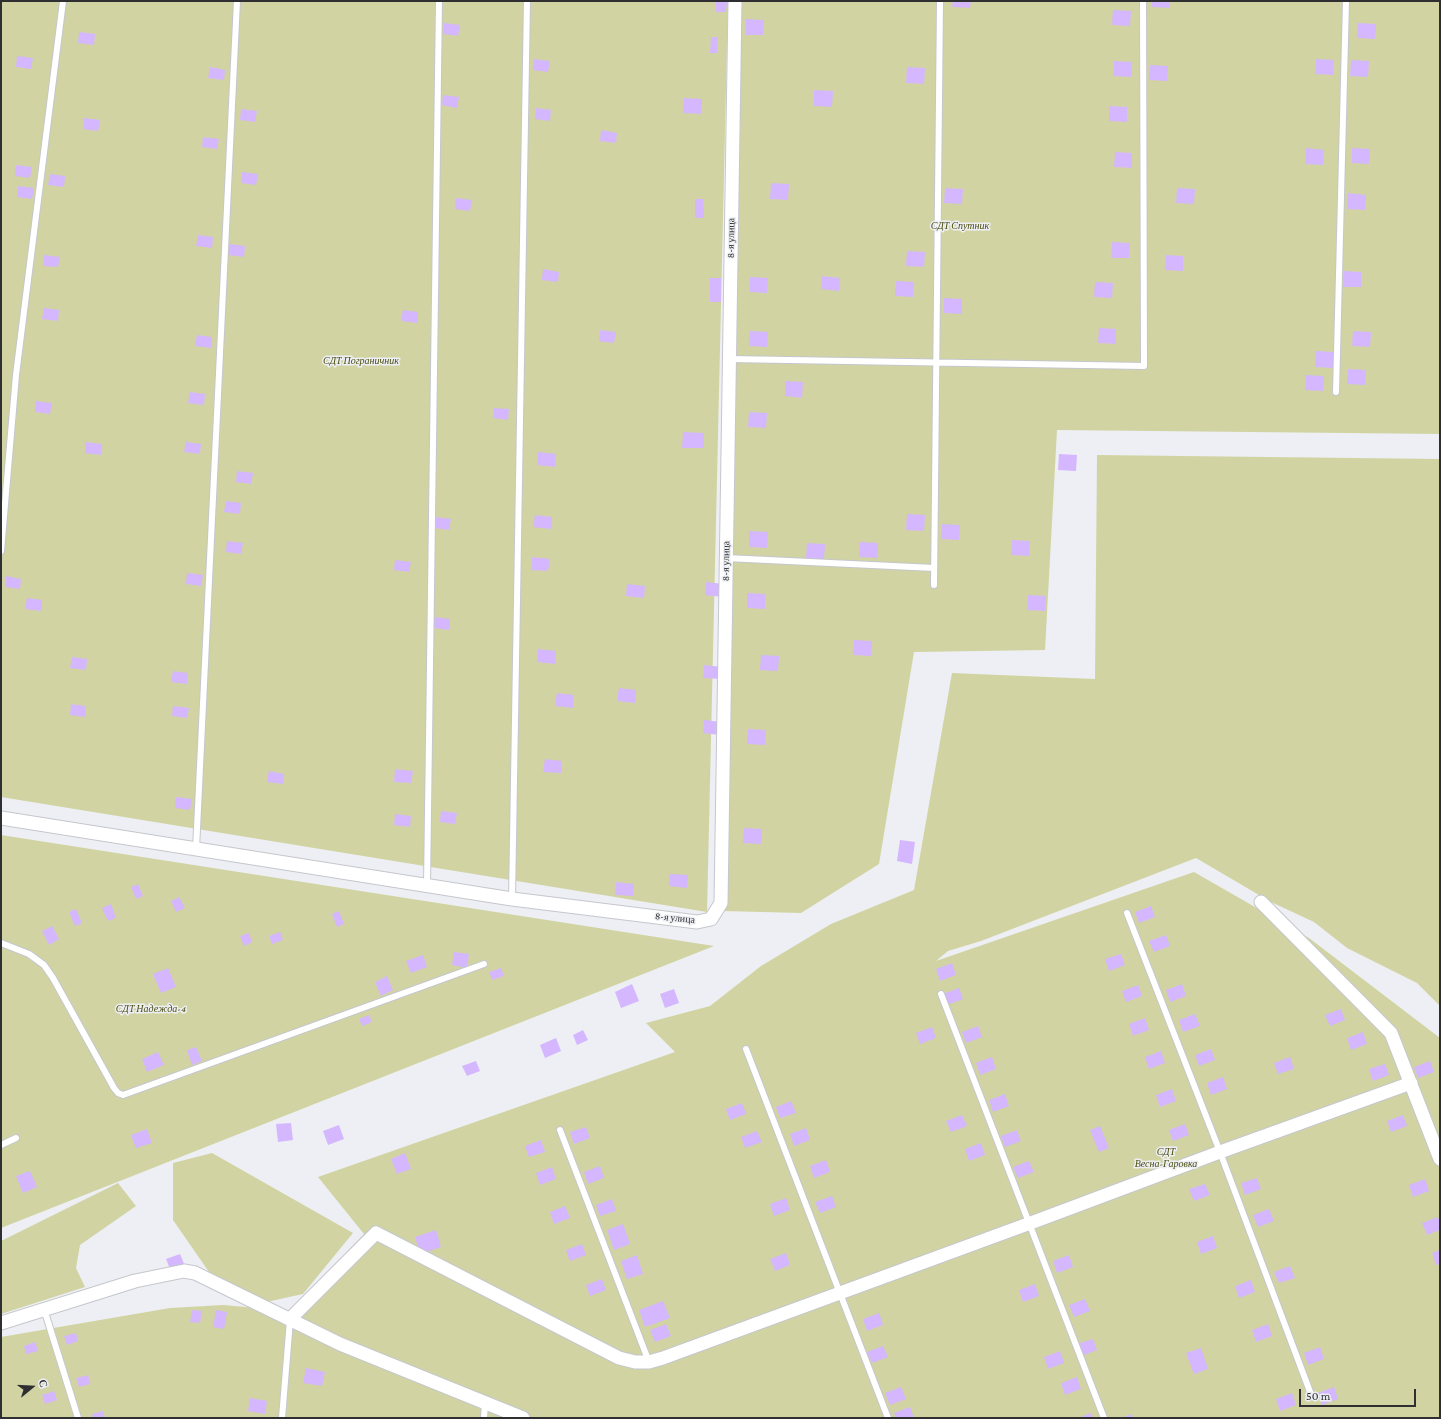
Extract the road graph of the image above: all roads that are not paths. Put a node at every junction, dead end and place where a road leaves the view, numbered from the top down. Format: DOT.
graph roads {
  1 [pos="63,1"];
  2 [pos="238,1"];
  3 [pos="439,1"];
  4 [pos="527,1"];
  5 [pos="735,1"];
  6 [pos="940,1"];
  7 [pos="1143,1"];
  8 [pos="1346,1"];
  9 [pos="729,359"];
  10 [pos="936,362"];
  11 [pos="1336,392"];
  12 [pos="1,551"];
  13 [pos="726,558"];
  14 [pos="934,568"];
  15 [pos="934,585"];
  16 [pos="1,818"];
  17 [pos="196,849"];
  18 [pos="427,885"];
  19 [pos="512,899"];
  20 [pos="1261,902"];
  21 [pos="1127,913"];
  22 [pos="1,943"];
  23 [pos="484,964"];
  24 [pos="941,994"];
  25 [pos="746,1049"];
  26 [pos="1412,1083"];
  27 [pos="560,1130"];
  28 [pos="16,1138"];
  29 [pos="1,1145"];
  30 [pos="1220,1152"];
  31 [pos="1440,1159"];
  32 [pos="1030,1224"];
  33 [pos="840,1293"];
  34 [pos="44,1309"];
  35 [pos="290,1320"];
  36 [pos="1,1323"];
  37 [pos="649,1362"];
  38 [pos="1312,1397"];
  39 [pos="485,1403"];
  40 [pos="78,1418"];
  41 [pos="282,1418"];
  42 [pos="484,1418"];
  43 [pos="523,1418"];
  44 [pos="888,1418"];
  45 [pos="1104,1418"];
  1 -- 12 [label="lane"];
  2 -- 17 [label="lane"];
  3 -- 18 [label="lane"];
  4 -- 19 [label="lane"];
  5 -- 9 [label="street, 8-я улица"];
  6 -- 10 [label="lane"];
  7 -- 10 [label="lane"];
  8 -- 11 [label="lane"];
  9 -- 10 [label="lane"];
  9 -- 13 [label="street, 8-я улица"];
  10 -- 14 [label="lane"];
  13 -- 14 [label="lane"];
  13 -- 19 [label="street, 8-я улица"];
  14 -- 15 [label="lane"];
  16 -- 17 [label="street, 8-я улица"];
  17 -- 18 [label="street, 8-я улица"];
  18 -- 19 [label="street, 8-я улица"];
  20 -- 26 [label="street"];
  21 -- 30 [label="lane"];
  22 -- 23 [label="lane"];
  24 -- 32 [label="lane"];
  25 -- 33 [label="lane"];
  26 -- 30 [label="street"];
  26 -- 31 [label="street"];
  27 -- 37 [label="lane"];
  28 -- 29 [label="lane"];
  30 -- 32 [label="street"];
  30 -- 38 [label="lane"];
  32 -- 33 [label="street"];
  32 -- 45 [label="lane"];
  33 -- 37 [label="street"];
  33 -- 44 [label="lane"];
  34 -- 35 [label="street"];
  34 -- 36 [label="street"];
  34 -- 40 [label="lane"];
  35 -- 37 [label="street"];
  35 -- 39 [label="street"];
  35 -- 41 [label="lane"];
  39 -- 42 [label="lane"];
  39 -- 43 [label="street"];
}
